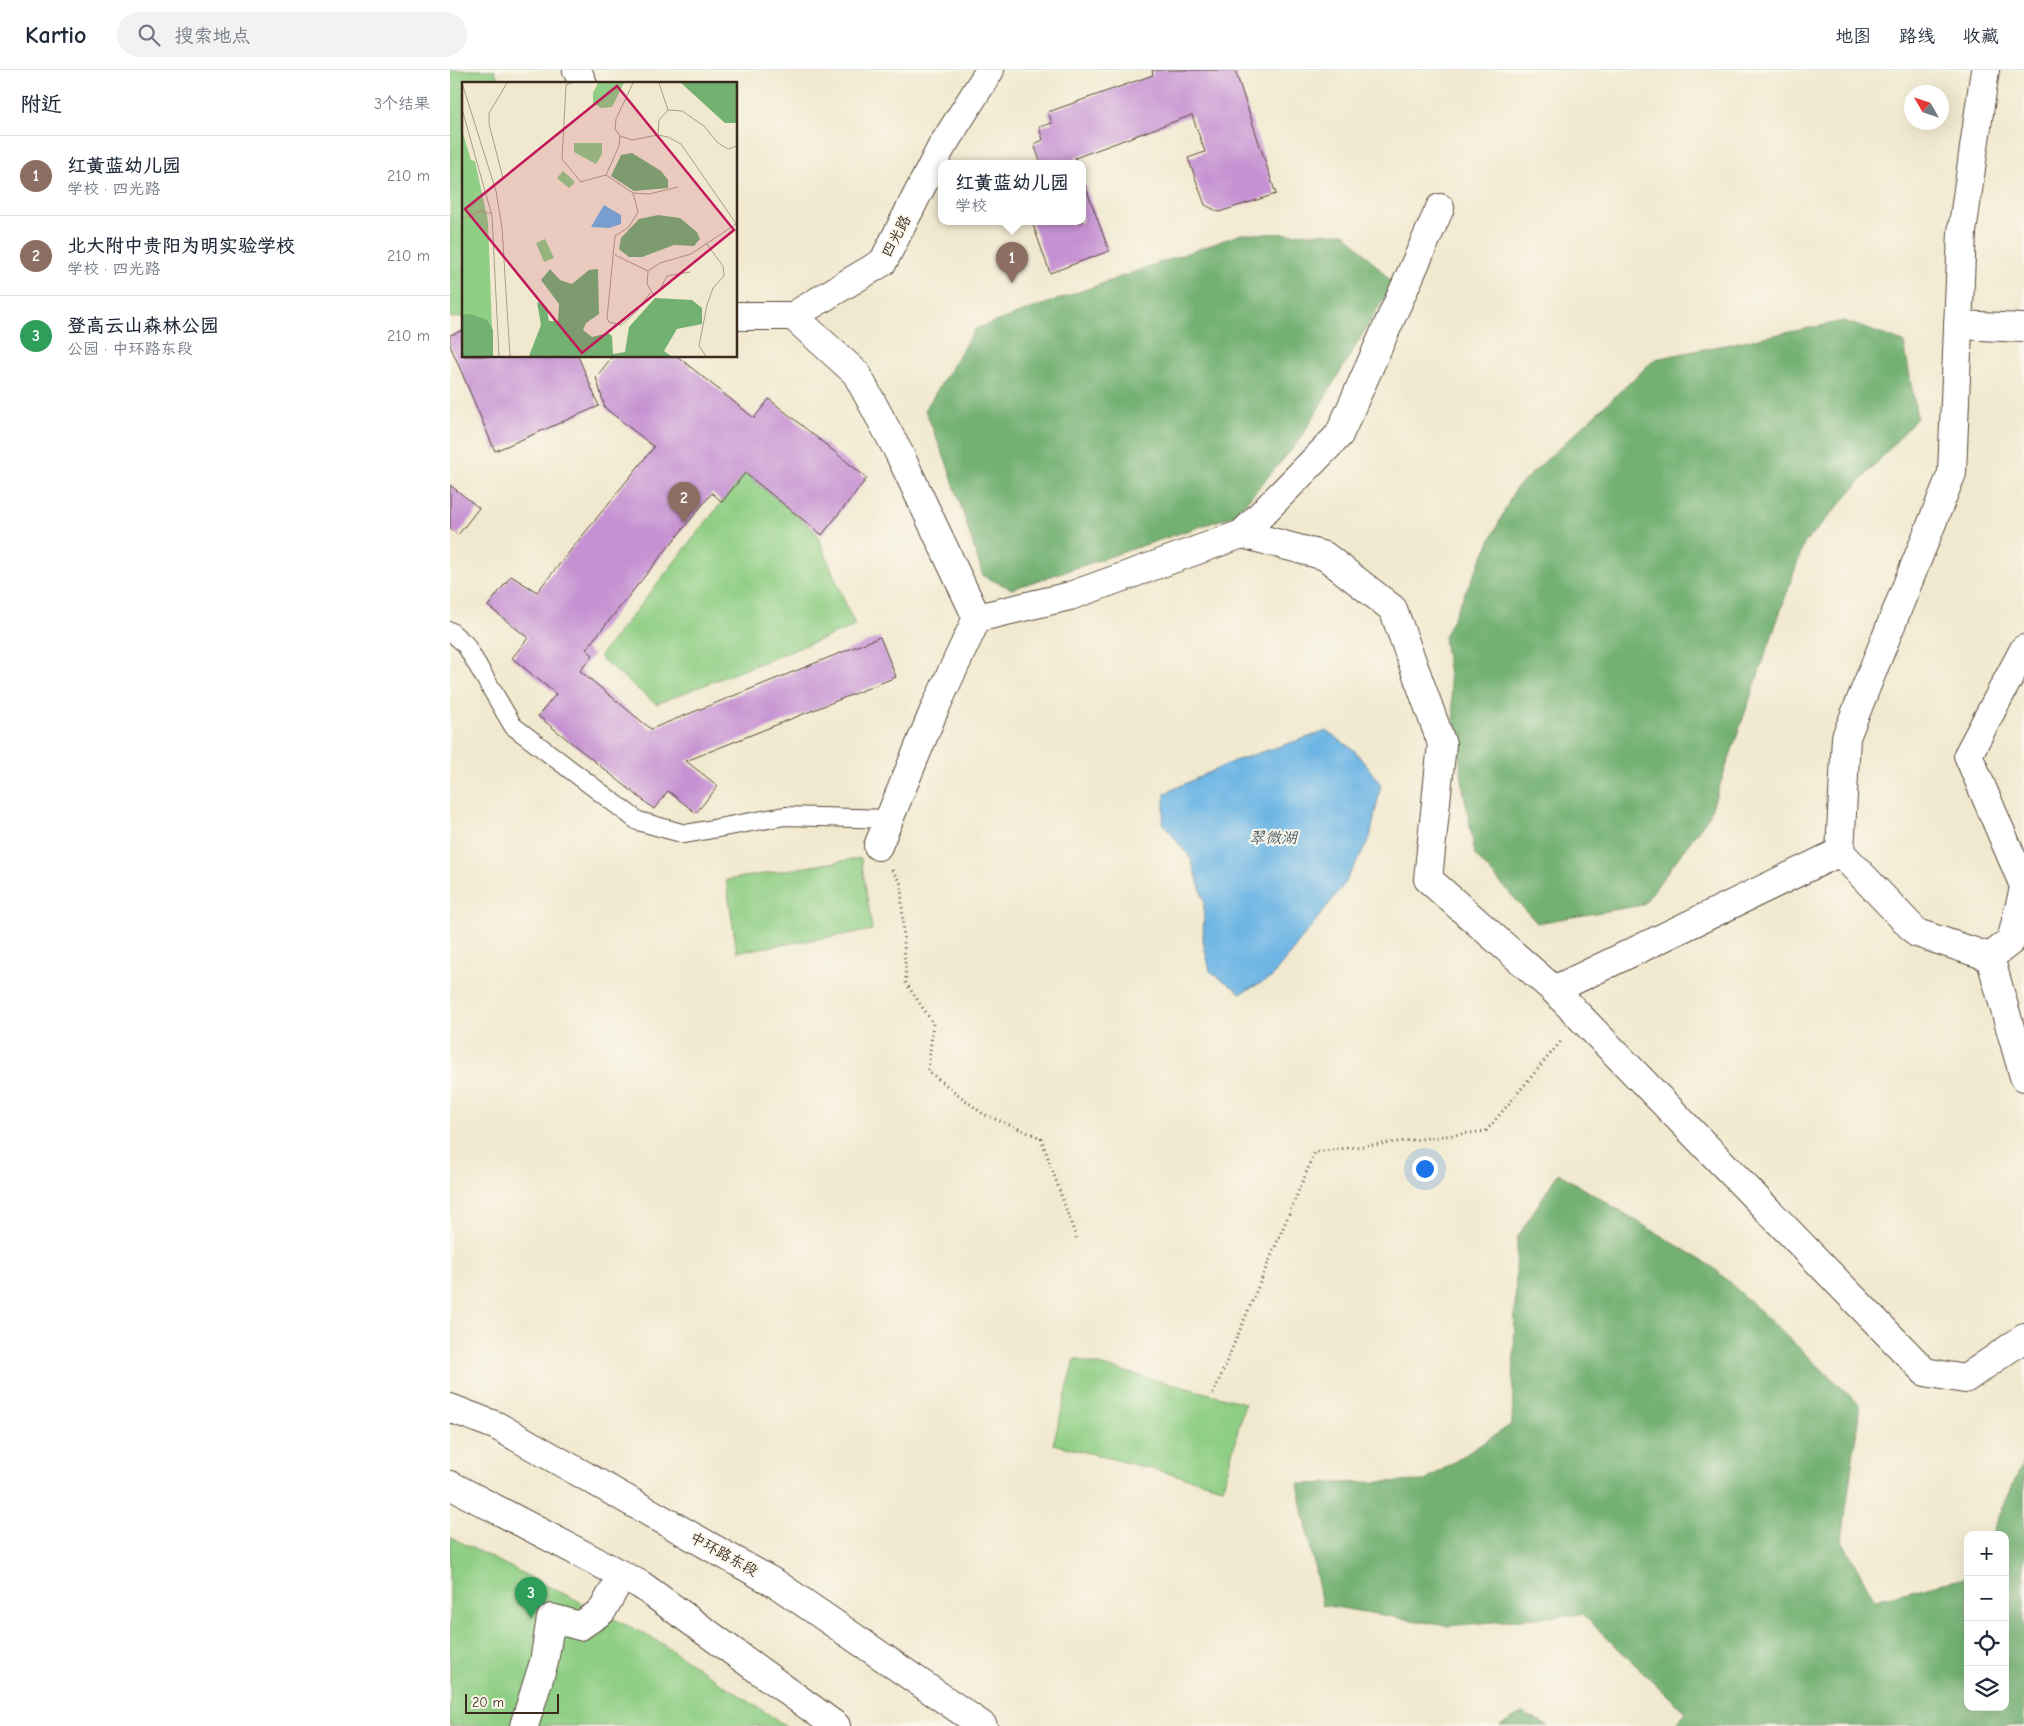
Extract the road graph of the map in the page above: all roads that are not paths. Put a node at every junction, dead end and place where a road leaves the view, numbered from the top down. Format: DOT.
graph roads {
  1 [pos="577,70"];
  2 [pos="990,70"];
  3 [pos="1985,70"];
  4 [pos="582,82"];
  5 [pos="1440,208"];
  6 [pos="738,316"];
  7 [pos="793,316"];
  8 [pos="1958,326"];
  9 [pos="2024,328"];
  10 [pos="1242,534"];
  11 [pos="977,618"];
  12 [pos="450,631"];
  13 [pos="2024,649"];
  14 [pos="889,819"];
  15 [pos="878,846"];
  16 [pos="1840,852"];
  17 [pos="2024,887"];
  18 [pos="1990,957"];
  19 [pos="1554,990"];
  20 [pos="2024,1077"];
  21 [pos="2024,1338"];
  22 [pos="450,1408"];
  23 [pos="450,1485"];
  24 [pos="622,1575"];
  25 [pos="524,1726"];
  26 [pos="836,1726"];
  27 [pos="983,1726"];
  1 -- 4 [label="main road"];
  2 -- 7 [label="main road, 四光路"];
  3 -- 8 [label="main road"];
  5 -- 10 [label="main road"];
  6 -- 7 [label="main road"];
  7 -- 11 [label="main road"];
  8 -- 9 [label="main road"];
  8 -- 16 [label="main road"];
  10 -- 11 [label="main road"];
  10 -- 19 [label="main road"];
  11 -- 14 [label="main road"];
  12 -- 14 [label="lane"];
  13 -- 17 [label="main road"];
  14 -- 15 [label="main road"];
  16 -- 18 [label="main road"];
  16 -- 19 [label="main road"];
  17 -- 18 [label="main road"];
  18 -- 20 [label="main road"];
  19 -- 21 [label="main road"];
  22 -- 27 [label="main road, 中环路东段"];
  23 -- 24 [label="main road"];
  24 -- 25 [label="main road"];
  24 -- 26 [label="main road"];
}
